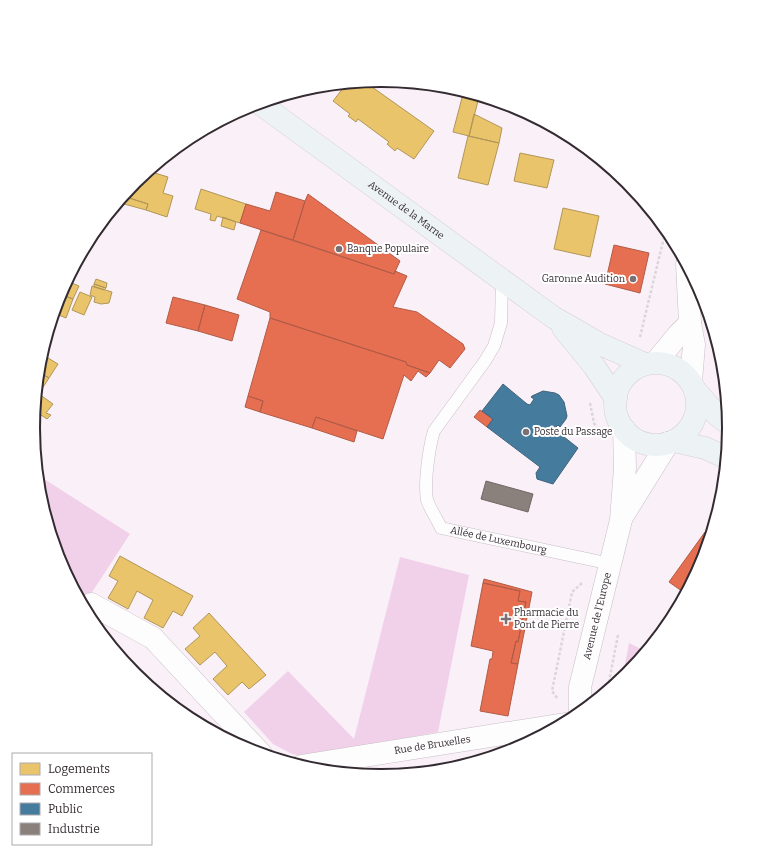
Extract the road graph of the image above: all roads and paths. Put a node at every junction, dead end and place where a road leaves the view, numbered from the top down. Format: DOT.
graph roads {
  1 [pos="265,108"];
  2 [pos="665,238"];
  3 [pos="688,276"];
  4 [pos="502,279"];
  5 [pos="553,317"];
  6 [pos="690,323"];
  7 [pos="646,357"];
  8 [pos="694,386"];
  9 [pos="589,397"];
  10 [pos="616,398"];
  11 [pos="723,419"];
  12 [pos="624,429"];
  13 [pos="604,442"];
  14 [pos="672,442"];
  15 [pos="722,456"];
  16 [pos="621,520"];
  17 [pos="611,564"];
  18 [pos="585,581"];
  19 [pos="91,604"];
  20 [pos="559,700"];
  21 [pos="580,706"];
  22 [pos="547,727"];
  23 [pos="252,744"];
  24 [pos="317,763"];
  1 -- 4 [label="main road, Avenue de la Marne"];
  2 -- 7 [label="path"];
  3 -- 6 [label="street"];
  4 -- 5 [label="main road, Avenue de la Marne"];
  4 -- 17 [label="lane, Allée de Luxembourg"];
  5 -- 7 [label="main road, Avenue de la Marne"];
  5 -- 10 [label="main road, Avenue de la Marne"];
  6 -- 7 [label="street"];
  6 -- 8 [label="street"];
  7 -- 8 [label="main road"];
  7 -- 10 [label="main road"];
  8 -- 11 [label="main road"];
  8 -- 14 [label="main road"];
  9 -- 13 [label="path"];
  10 -- 12 [label="main road"];
  12 -- 14 [label="main road"];
  12 -- 16 [label="street, Avenue de l'Europe"];
  14 -- 15 [label="main road"];
  14 -- 16 [label="street, Avenue de l'Europe"];
  16 -- 17 [label="street, Avenue de l'Europe"];
  17 -- 21 [label="street, Avenue de l'Europe"];
  18 -- 20 [label="path"];
  19 -- 23 [label="street"];
  22 -- 24 [label="street, Rue de Bruxelles"];
}
